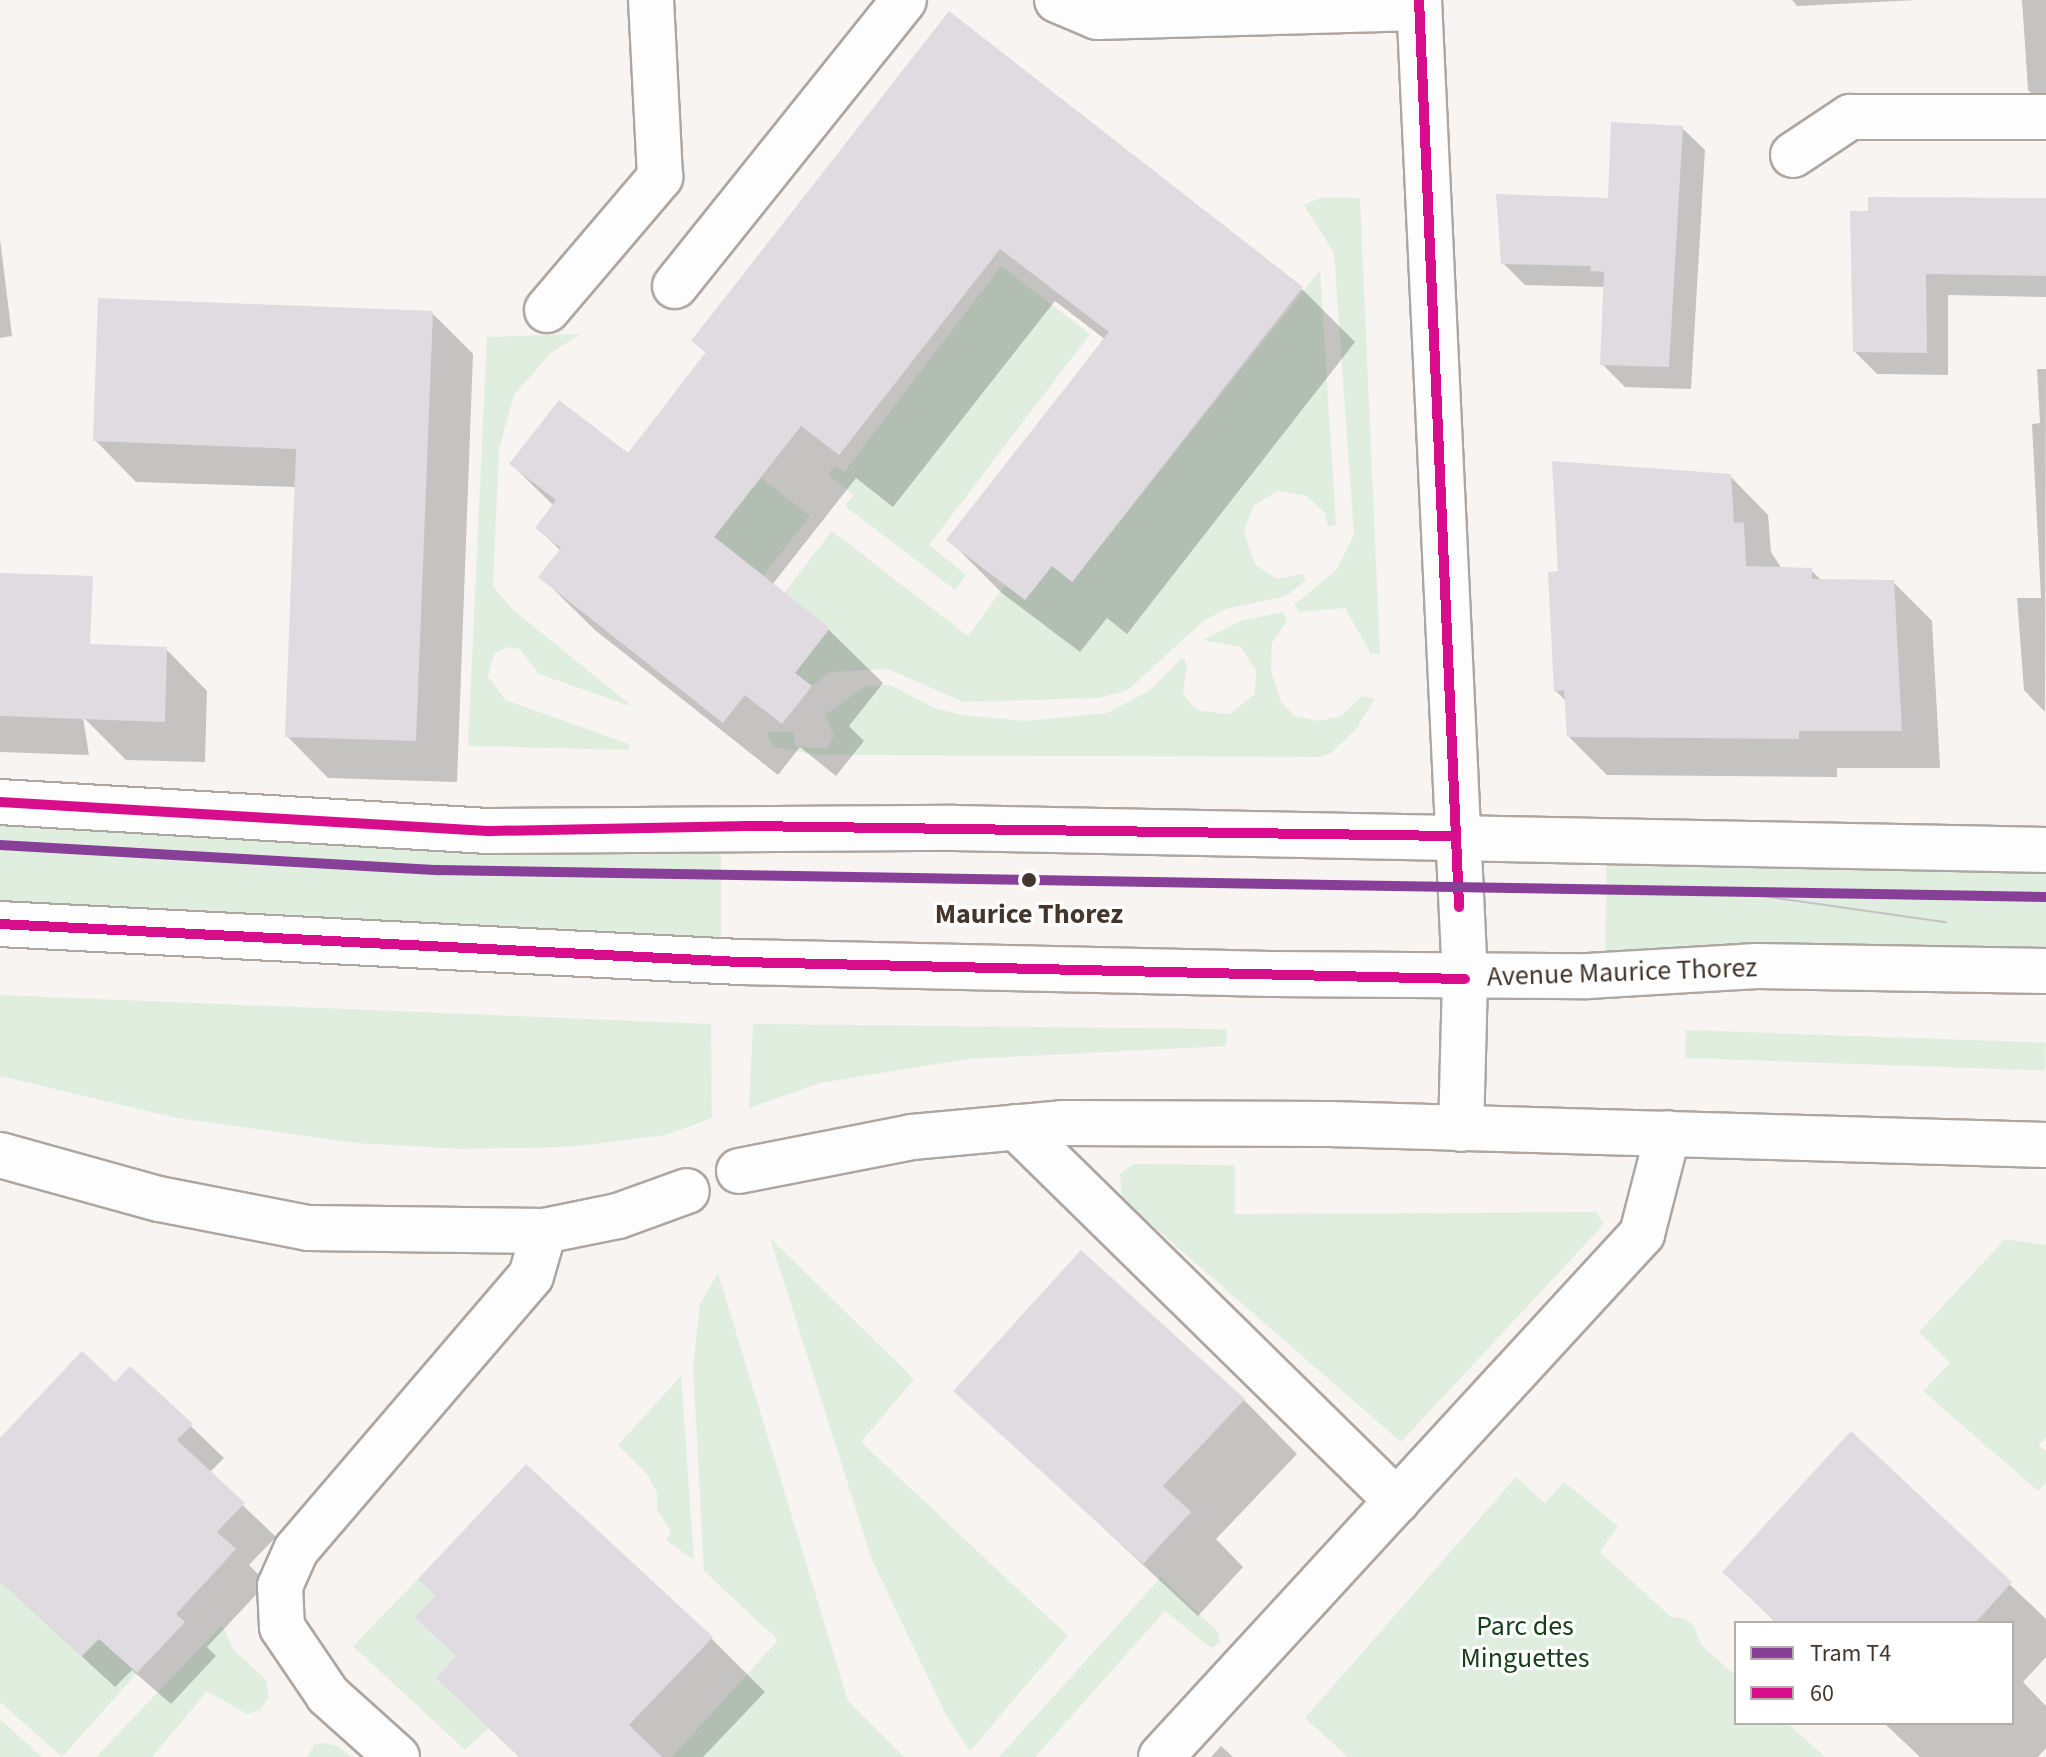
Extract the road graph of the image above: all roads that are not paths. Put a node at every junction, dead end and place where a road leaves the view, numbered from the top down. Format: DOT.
graph roads {
  1 [pos="651,0"];
  2 [pos="904,0"];
  3 [pos="1057,0"];
  4 [pos="1419,4"];
  5 [pos="2046,117"];
  6 [pos="1793,155"];
  7 [pos="675,286"];
  8 [pos="547,310"];
  9 [pos="0,802"];
  10 [pos="1455,836"];
  11 [pos="2046,850"];
  12 [pos="0,924"];
  13 [pos="2046,971"];
  14 [pos="1465,979"];
  15 [pos="1016,1127"];
  16 [pos="1461,1129"];
  17 [pos="1668,1133"];
  18 [pos="2046,1145"];
  19 [pos="0,1155"];
  20 [pos="739,1171"];
  21 [pos="687,1191"];
  22 [pos="544,1231"];
  23 [pos="1397,1501"];
  24 [pos="397,1757"];
  25 [pos="1161,1757"];
  1 -- 8 [label="street"];
  2 -- 7 [label="street"];
  3 -- 4 [label="street"];
  4 -- 10 [label="street"];
  5 -- 6 [label="street"];
  9 -- 10 [label="street"];
  10 -- 11 [label="street"];
  10 -- 14 [label="street"];
  12 -- 14 [label="street, Avenue Maurice Thorez"];
  13 -- 14 [label="street, Avenue Maurice Thorez"];
  14 -- 16 [label="street"];
  15 -- 16 [label="street"];
  15 -- 20 [label="street"];
  15 -- 23 [label="street"];
  16 -- 17 [label="street"];
  17 -- 18 [label="street"];
  17 -- 23 [label="street"];
  19 -- 22 [label="street"];
  21 -- 22 [label="street"];
  22 -- 24 [label="street"];
  23 -- 25 [label="street"];
}
